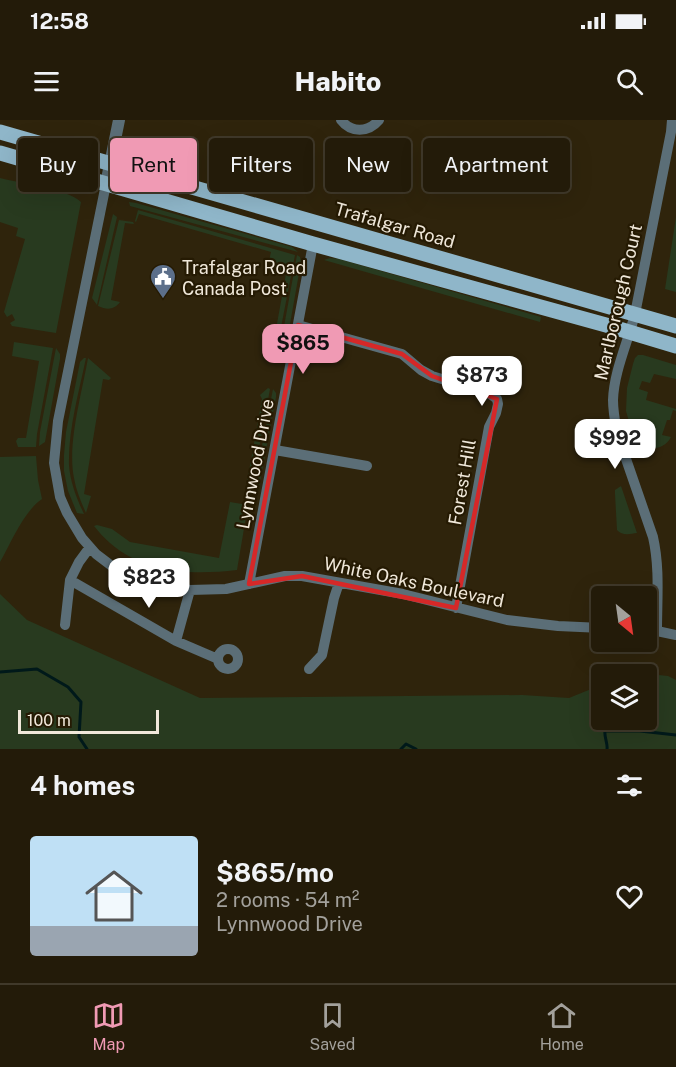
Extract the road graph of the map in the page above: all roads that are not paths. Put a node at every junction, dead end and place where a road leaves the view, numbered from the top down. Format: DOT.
graph roads {
  1 [pos="119,120"];
  2 [pos="341,120"];
  3 [pos="379,120"];
  4 [pos="672,120"];
  5 [pos="0,132"];
  6 [pos="115,138"];
  7 [pos="0,153"];
  8 [pos="110,164"];
  9 [pos="106,184"];
  10 [pos="197,189"];
  11 [pos="313,244"];
  12 [pos="635,314"];
  13 [pos="298,325"];
  14 [pos="676,326"];
  15 [pos="630,332"];
  16 [pos="676,346"];
  17 [pos="275,450"];
  18 [pos="367,466"];
  19 [pos="90,547"];
  20 [pos="70,580"];
  21 [pos="339,583"];
  22 [pos="249,584"];
  23 [pos="656,586"];
  24 [pos="190,590"];
  25 [pos="456,608"];
  26 [pos="65,625"];
  27 [pos="591,628"];
  28 [pos="657,632"];
  29 [pos="676,635"];
  30 [pos="176,640"];
  31 [pos="218,659"];
  32 [pos="309,669"];
  1 -- 6 [label="street, White Oaks Boulevard"];
  2 -- 3 [label="street"];
  4 -- 12 [label="street, Marlborough Court"];
  5 -- 8 [label="main road, Trafalgar Road"];
  7 -- 9 [label="main road"];
  8 -- 9 [label="street, White Oaks Boulevard"];
  9 -- 11 [label="main road"];
  9 -- 19 [label="street, White Oaks Boulevard"];
  10 -- 12 [label="main road, Trafalgar Road"];
  11 -- 13 [label="street, Lynnwood Drive"];
  11 -- 15 [label="main road"];
  12 -- 14 [label="main road, Trafalgar Road"];
  12 -- 15 [label="street, Marlborough Court"];
  13 -- 17 [label="street, Lynnwood Drive"];
  13 -- 25 [label="street, Forest Hill"];
  15 -- 16 [label="main road"];
  15 -- 23 [label="street, Marlborough Court"];
  17 -- 18 [label="street"];
  17 -- 22 [label="street, Lynnwood Drive"];
  19 -- 20 [label="street"];
  19 -- 24 [label="street, White Oaks Boulevard"];
  20 -- 26 [label="street"];
  20 -- 30 [label="street"];
  21 -- 22 [label="street, White Oaks Boulevard"];
  21 -- 25 [label="street, White Oaks Boulevard"];
  21 -- 32 [label="street"];
  22 -- 24 [label="street, White Oaks Boulevard"];
  24 -- 30 [label="street"];
  25 -- 27 [label="street, White Oaks Boulevard"];
  28 -- 29 [label="street"];
  30 -- 31 [label="street"];
}
